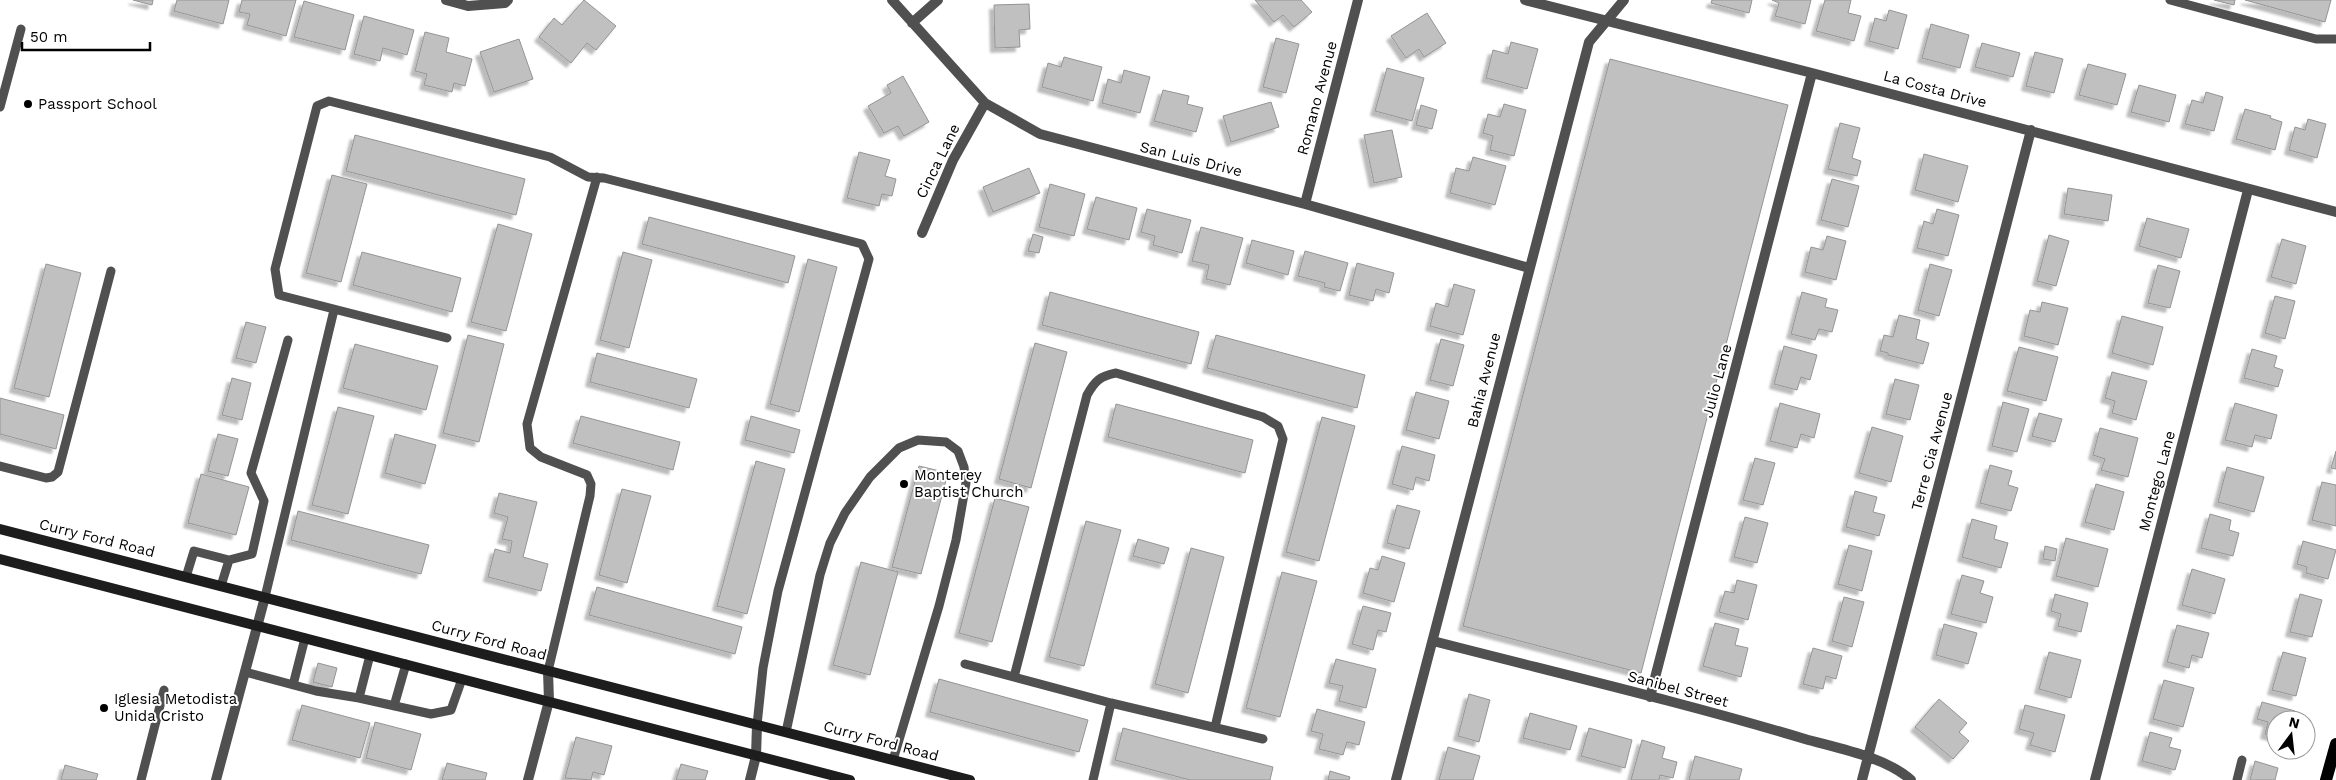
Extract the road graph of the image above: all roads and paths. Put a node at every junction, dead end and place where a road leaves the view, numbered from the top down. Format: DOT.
graph roads {
  1 [pos="446,0"];
  2 [pos="508,0"];
  3 [pos="892,0"];
  4 [pos="938,0"];
  5 [pos="1358,0"];
  6 [pos="1525,0"];
  7 [pos="1624,0"];
  8 [pos="2170,0"];
  9 [pos="1606,21"];
  10 [pos="912,23"];
  11 [pos="21,29"];
  12 [pos="2336,40"];
  13 [pos="1812,73"];
  14 [pos="985,104"];
  15 [pos="0,107"];
  16 [pos="2031,130"];
  17 [pos="597,177"];
  18 [pos="2248,190"];
  19 [pos="1305,204"];
  20 [pos="2336,212"];
  21 [pos="922,233"];
  22 [pos="1528,268"];
  23 [pos="111,271"];
  24 [pos="334,310"];
  25 [pos="447,338"];
  26 [pos="288,340"];
  27 [pos="0,466"];
  28 [pos="0,529"];
  29 [pos="0,559"];
  30 [pos="229,560"];
  31 [pos="186,577"];
  32 [pos="221,586"];
  33 [pos="265,597"];
  34 [pos="258,626"];
  35 [pos="305,638"];
  36 [pos="1433,641"];
  37 [pos="370,655"];
  38 [pos="406,664"];
  39 [pos="966,664"];
  40 [pos="548,671"];
  41 [pos="245,672"];
  42 [pos="1014,677"];
  43 [pos="462,679"];
  44 [pos="293,685"];
  45 [pos="164,690"];
  46 [pos="1650,697"];
  47 [pos="359,698"];
  48 [pos="549,701"];
  49 [pos="1111,703"];
  50 [pos="394,706"];
  51 [pos="757,726"];
  52 [pos="1215,727"];
  53 [pos="786,732"];
  54 [pos="1263,739"];
  55 [pos="2336,744"];
  56 [pos="756,756"];
  57 [pos="1868,758"];
  58 [pos="893,760"];
  59 [pos="2242,760"];
  60 [pos="141,780"];
  61 [pos="216,780"];
  62 [pos="528,780"];
  63 [pos="750,780"];
  64 [pos="850,780"];
  65 [pos="970,780"];
  66 [pos="1093,780"];
  67 [pos="1396,780"];
  68 [pos="1862,780"];
  69 [pos="1910,780"];
  70 [pos="2095,780"];
  71 [pos="2237,780"];
  72 [pos="2326,780"];
  1 -- 2 [label="street"];
  3 -- 10 [label="street, San Luis Drive"];
  4 -- 10 [label="street"];
  5 -- 19 [label="street, Romano Avenue"];
  6 -- 9 [label="street, La Costa Drive"];
  7 -- 9 [label="street, Bahia Avenue"];
  8 -- 12 [label="lane"];
  9 -- 13 [label="street, La Costa Drive"];
  9 -- 22 [label="street, Bahia Avenue"];
  10 -- 14 [label="street, San Luis Drive"];
  11 -- 15 [label="lane"];
  13 -- 16 [label="street, La Costa Drive"];
  13 -- 46 [label="street, Julio Lane"];
  14 -- 19 [label="street, San Luis Drive"];
  14 -- 21 [label="street, Cinca Lane"];
  16 -- 18 [label="street, La Costa Drive"];
  16 -- 57 [label="street, Terre Cia Avenue"];
  17 -- 24 [label="lane"];
  17 -- 40 [label="lane"];
  17 -- 51 [label="lane"];
  18 -- 20 [label="street, La Costa Drive"];
  18 -- 70 [label="street, Montego Lane"];
  19 -- 22 [label="street, San Luis Drive"];
  22 -- 36 [label="street, Bahia Avenue"];
  23 -- 27 [label="lane"];
  24 -- 25 [label="lane"];
  24 -- 33 [label="lane"];
  26 -- 30 [label="lane"];
  28 -- 31 [label="main road, Curry Ford Road"];
  29 -- 34 [label="main road"];
  30 -- 31 [label="lane"];
  30 -- 32 [label="lane"];
  31 -- 32 [label="main road, Curry Ford Road"];
  32 -- 33 [label="main road, Curry Ford Road"];
  33 -- 34 [label="street"];
  33 -- 40 [label="main road, Curry Ford Road"];
  34 -- 35 [label="main road"];
  34 -- 41 [label="street"];
  35 -- 37 [label="main road"];
  35 -- 44 [label="lane"];
  36 -- 46 [label="street, Sanibel Street"];
  36 -- 67 [label="street, Bahia Avenue"];
  37 -- 38 [label="main road"];
  37 -- 47 [label="lane"];
  38 -- 43 [label="main road"];
  38 -- 50 [label="lane"];
  39 -- 42 [label="lane"];
  40 -- 48 [label="street"];
  40 -- 51 [label="main road, Curry Ford Road"];
  41 -- 44 [label="lane"];
  41 -- 61 [label="street"];
  42 -- 49 [label="lane"];
  42 -- 52 [label="lane"];
  43 -- 48 [label="main road"];
  43 -- 50 [label="lane"];
  44 -- 47 [label="lane"];
  45 -- 60 [label="lane"];
  46 -- 57 [label="street, Sanibel Street"];
  47 -- 50 [label="lane"];
  48 -- 56 [label="main road"];
  48 -- 62 [label="street"];
  49 -- 52 [label="lane"];
  49 -- 66 [label="lane"];
  51 -- 53 [label="main road, Curry Ford Road"];
  51 -- 56 [label="street"];
  52 -- 54 [label="lane"];
  53 -- 58 [label="main road, Curry Ford Road"];
  53 -- 58 [label="lane"];
  55 -- 72 [label="main road"];
  56 -- 63 [label="street"];
  56 -- 64 [label="main road"];
  57 -- 68 [label="street, Terre Cia Avenue"];
  57 -- 69 [label="street, Sanibel Street"];
  58 -- 65 [label="main road, Curry Ford Road"];
  59 -- 71 [label="lane"];
}
